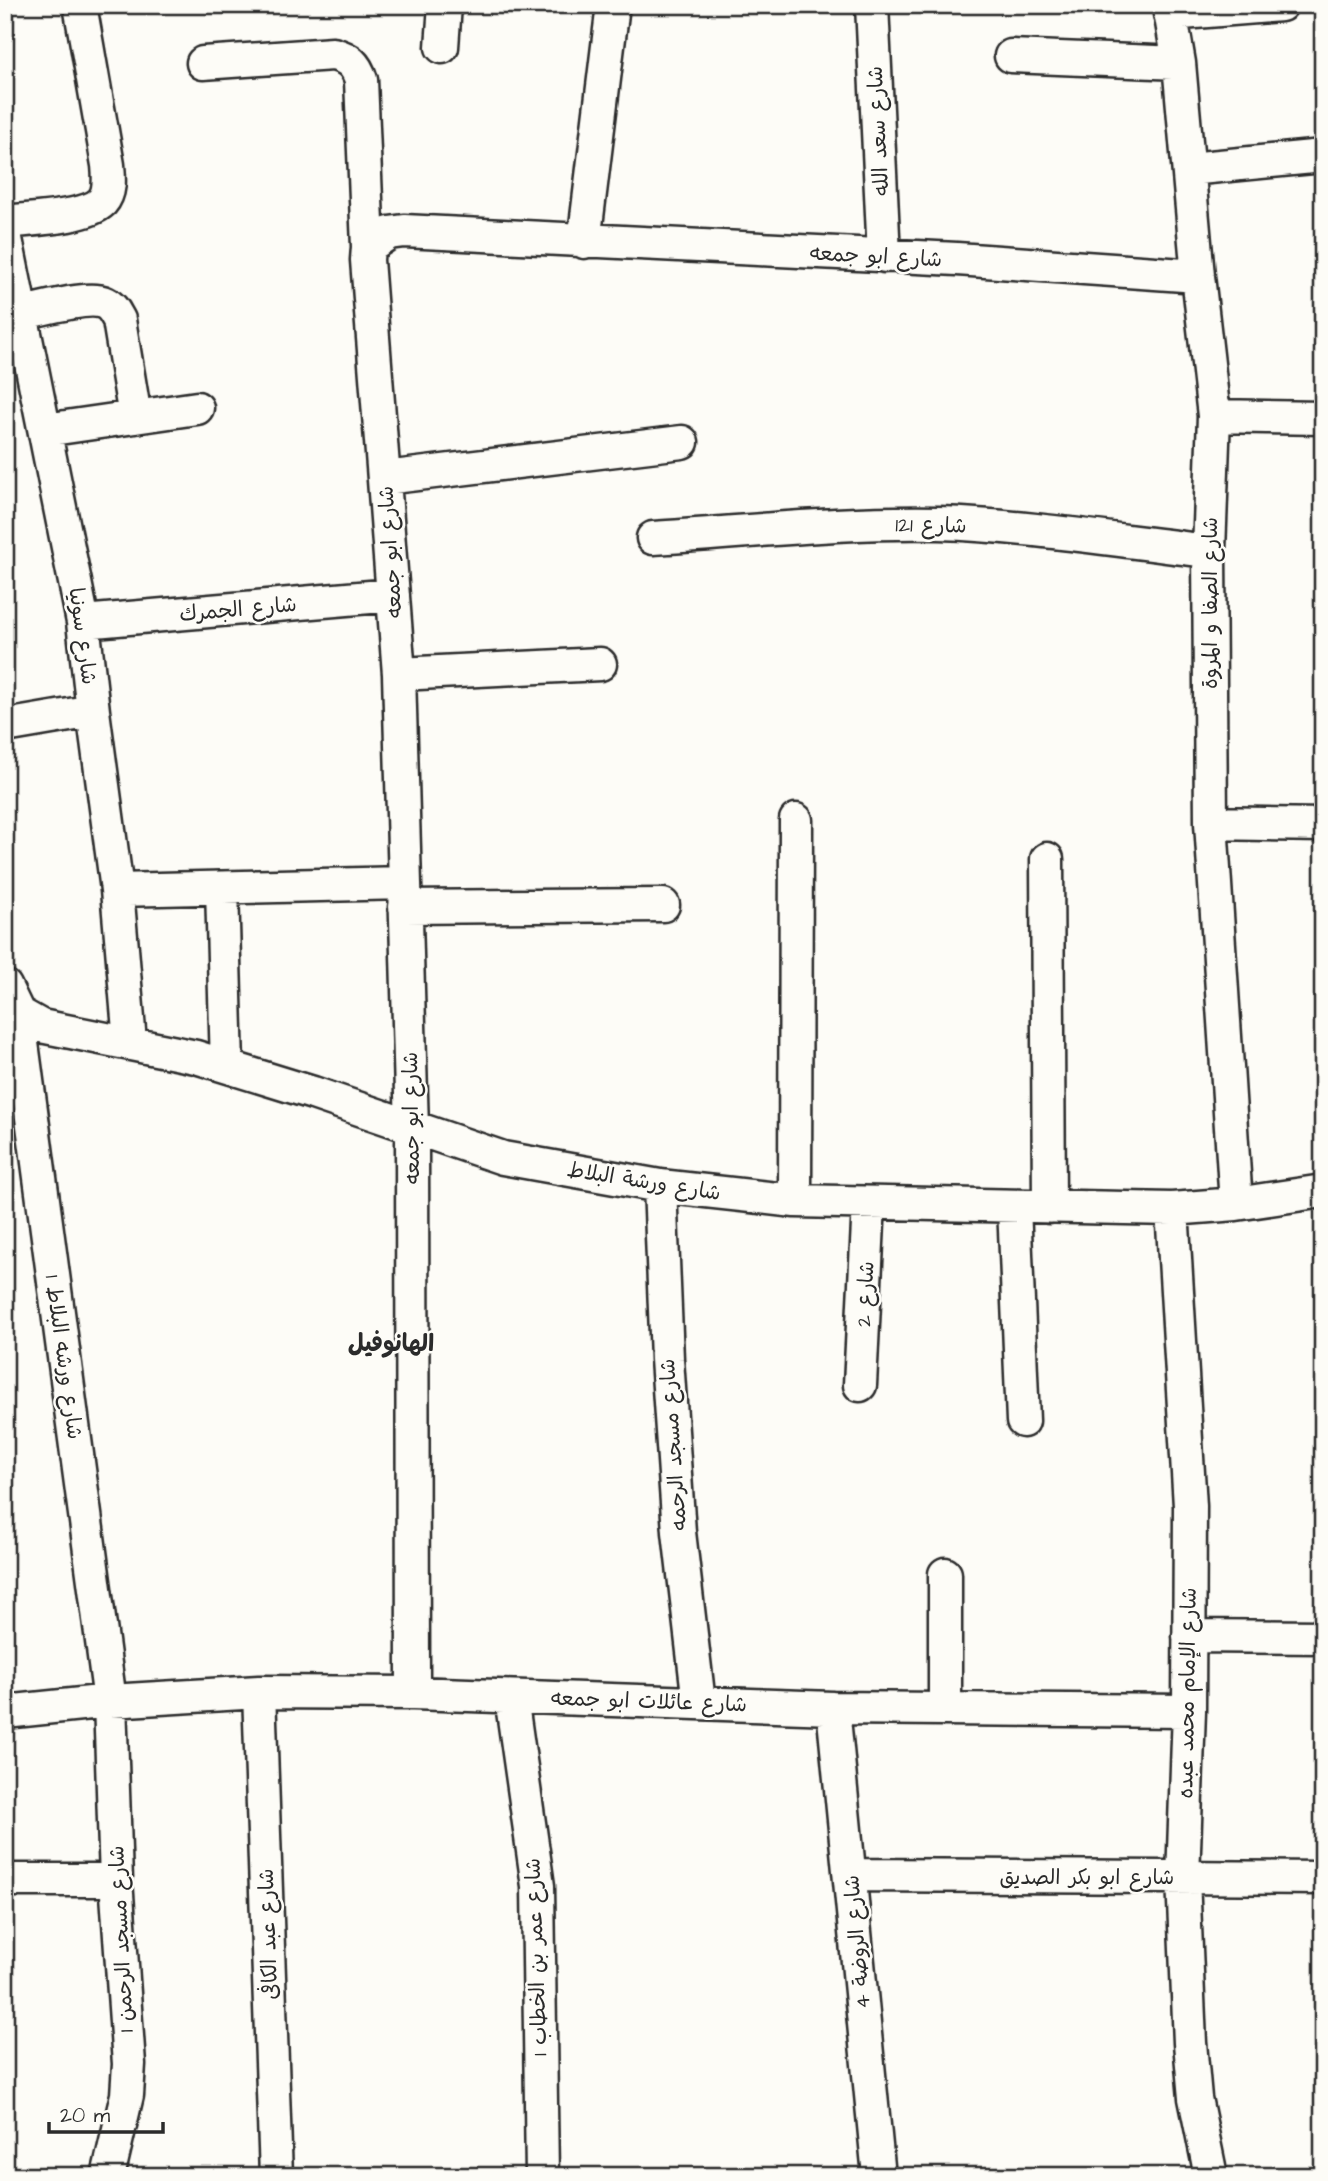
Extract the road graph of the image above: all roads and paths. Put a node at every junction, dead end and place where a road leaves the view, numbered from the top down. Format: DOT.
graph roads {
  1 [pos="80,5"];
  2 [pos="445,5"];
  3 [pos="612,5"];
  4 [pos="872,5"];
  5 [pos="1281,5"];
  6 [pos="1169,10"];
  7 [pos="442,47"];
  8 [pos="1011,56"];
  9 [pos="203,62"];
  10 [pos="1179,63"];
  11 [pos="1323,156"];
  12 [pos="1189,169"];
  13 [pos="5,222"];
  14 [pos="5,234"];
  15 [pos="584,242"];
  16 [pos="368,247"];
  17 [pos="884,256"];
  18 [pos="1198,276"];
  19 [pos="21,313"];
  20 [pos="197,408"];
  21 [pos="1214,415"];
  22 [pos="135,417"];
  23 [pos="1323,418"];
  24 [pos="45,430"];
  25 [pos="682,442"];
  26 [pos="385,478"];
  27 [pos="653,538"];
  28 [pos="1209,551"];
  29 [pos="393,595"];
  30 [pos="83,622"];
  31 [pos="600,664"];
  32 [pos="399,674"];
  33 [pos="93,711"];
  34 [pos="5,726"];
  35 [pos="796,820"];
  36 [pos="1210,823"];
  37 [pos="1323,825"];
  38 [pos="1047,859"];
  39 [pos="222,888"];
  40 [pos="117,890"];
  41 [pos="405,895"];
  42 [pos="663,905"];
  43 [pos="11,1000"];
  44 [pos="130,1042"];
  45 [pos="227,1066"];
  46 [pos="412,1129"];
  47 [pos="660,1186"];
  48 [pos="1323,1191"];
  49 [pos="795,1201"];
  50 [pos="869,1203"];
  51 [pos="1236,1204"];
  52 [pos="1014,1206"];
  53 [pos="1049,1206"];
  54 [pos="1172,1209"];
  55 [pos="860,1385"];
  56 [pos="1023,1421"];
  57 [pos="945,1574"];
  58 [pos="1189,1636"];
  59 [pos="1323,1637"];
  60 [pos="259,1692"];
  61 [pos="414,1693"];
  62 [pos="511,1697"];
  63 [pos="110,1701"];
  64 [pos="699,1703"];
  65 [pos="833,1708"];
  66 [pos="945,1708"];
  67 [pos="1189,1710"];
  68 [pos="5,1712"];
  69 [pos="851,1875"];
  70 [pos="1183,1878"];
  71 [pos="1323,1878"];
  72 [pos="5,1880"];
  73 [pos="116,1880"];
  74 [pos="108,2176"];
  75 [pos="276,2176"];
  76 [pos="542,2176"];
  77 [pos="879,2176"];
  78 [pos="1211,2176"];
  1 -- 13 [label="street"];
  2 -- 7 [label="street"];
  3 -- 15 [label="street"];
  4 -- 17 [label="street, شارع سعد الله"];
  5 -- 6 [label="street"];
  6 -- 10 [label="street, شارع الصفا و المروة"];
  8 -- 10 [label="street"];
  9 -- 16 [label="street"];
  10 -- 12 [label="street, شارع الصفا و المروة"];
  11 -- 12 [label="street"];
  12 -- 18 [label="street, شارع الصفا و المروة"];
  14 -- 19 [label="street, شارع سونيا"];
  15 -- 16 [label="street, شارع ابو جمعه"];
  15 -- 17 [label="street, شارع ابو جمعه"];
  16 -- 26 [label="street, شارع ابو جمعه"];
  17 -- 18 [label="street, شارع ابو جمعه"];
  18 -- 21 [label="street, شارع الصفا و المروة"];
  19 -- 22 [label="street"];
  19 -- 24 [label="street, شارع سونيا"];
  20 -- 22 [label="street"];
  21 -- 23 [label="street"];
  21 -- 28 [label="street, شارع الصفا و المروة"];
  22 -- 24 [label="street"];
  24 -- 30 [label="street, شارع سونيا"];
  25 -- 26 [label="street"];
  26 -- 29 [label="street, شارع ابو جمعه"];
  27 -- 28 [label="street, شارع 121"];
  28 -- 36 [label="street, شارع الصفا و المروة"];
  29 -- 30 [label="street, شارع الجمرك"];
  29 -- 32 [label="street, شارع ابو جمعه"];
  30 -- 33 [label="street, شارع سونيا"];
  31 -- 32 [label="street"];
  32 -- 41 [label="street, شارع ابو جمعه"];
  33 -- 34 [label="street"];
  33 -- 40 [label="street, شارع سونيا"];
  35 -- 49 [label="street"];
  36 -- 37 [label="street"];
  36 -- 51 [label="street, شارع الصفا و المروة"];
  38 -- 53 [label="street"];
  39 -- 40 [label="street"];
  39 -- 41 [label="street"];
  39 -- 45 [label="street"];
  40 -- 44 [label="street, شارع سونيا"];
  41 -- 42 [label="street"];
  41 -- 46 [label="street, شارع ابو جمعه"];
  43 -- 44 [label="street, شارع ورشة البلاط"];
  43 -- 63 [label="street, شارع ورشه البلاط 1"];
  44 -- 45 [label="street, شارع ورشة البلاط"];
  45 -- 46 [label="street, شارع ورشة البلاط"];
  46 -- 47 [label="street, شارع ورشة البلاط"];
  46 -- 61 [label="street, شارع ابو جمعه"];
  47 -- 49 [label="street, شارع ورشة البلاط"];
  47 -- 64 [label="street, شارع مسجد الرحمه"];
  48 -- 51 [label="street, شارع ورشة البلاط"];
  49 -- 50 [label="street, شارع ورشة البلاط"];
  50 -- 52 [label="street, شارع ورشة البلاط"];
  50 -- 55 [label="street, شارع 2"];
  51 -- 54 [label="street, شارع ورشة البلاط"];
  52 -- 53 [label="street, شارع ورشة البلاط"];
  52 -- 56 [label="street"];
  53 -- 54 [label="street, شارع ورشة البلاط"];
  54 -- 58 [label="street, شارع الإمام محمد عبده"];
  57 -- 66 [label="street"];
  58 -- 59 [label="street"];
  58 -- 67 [label="street, شارع الإمام محمد عبده"];
  60 -- 61 [label="street, شارع عائلات ابو جمعه"];
  60 -- 63 [label="street, شارع عائلات ابو جمعه"];
  60 -- 75 [label="street, شارع عبد الكافى"];
  61 -- 62 [label="street, شارع عائلات ابو جمعه"];
  62 -- 64 [label="street, شارع عائلات ابو جمعه"];
  62 -- 76 [label="street, شارع عمر بن الخطاب 1"];
  63 -- 68 [label="street, شارع عائلات ابو جمعه"];
  63 -- 73 [label="street, شارع مسجد الرحمن 1"];
  64 -- 65 [label="street, شارع عائلات ابو جمعه"];
  65 -- 66 [label="street, شارع عائلات ابو جمعه"];
  65 -- 69 [label="street, شارع الروضة 4"];
  66 -- 67 [label="street, شارع عائلات ابو جمعه"];
  67 -- 70 [label="street, شارع الإمام محمد عبده"];
  69 -- 70 [label="street, شارع ابو بكر الصديق"];
  69 -- 77 [label="street, شارع الروضة 4"];
  70 -- 71 [label="street, شارع ابو بكر الصديق"];
  70 -- 78 [label="street, شارع الإمام محمد عبده"];
  72 -- 73 [label="street"];
  73 -- 74 [label="street, شارع مسجد الرحمن 1"];
}
